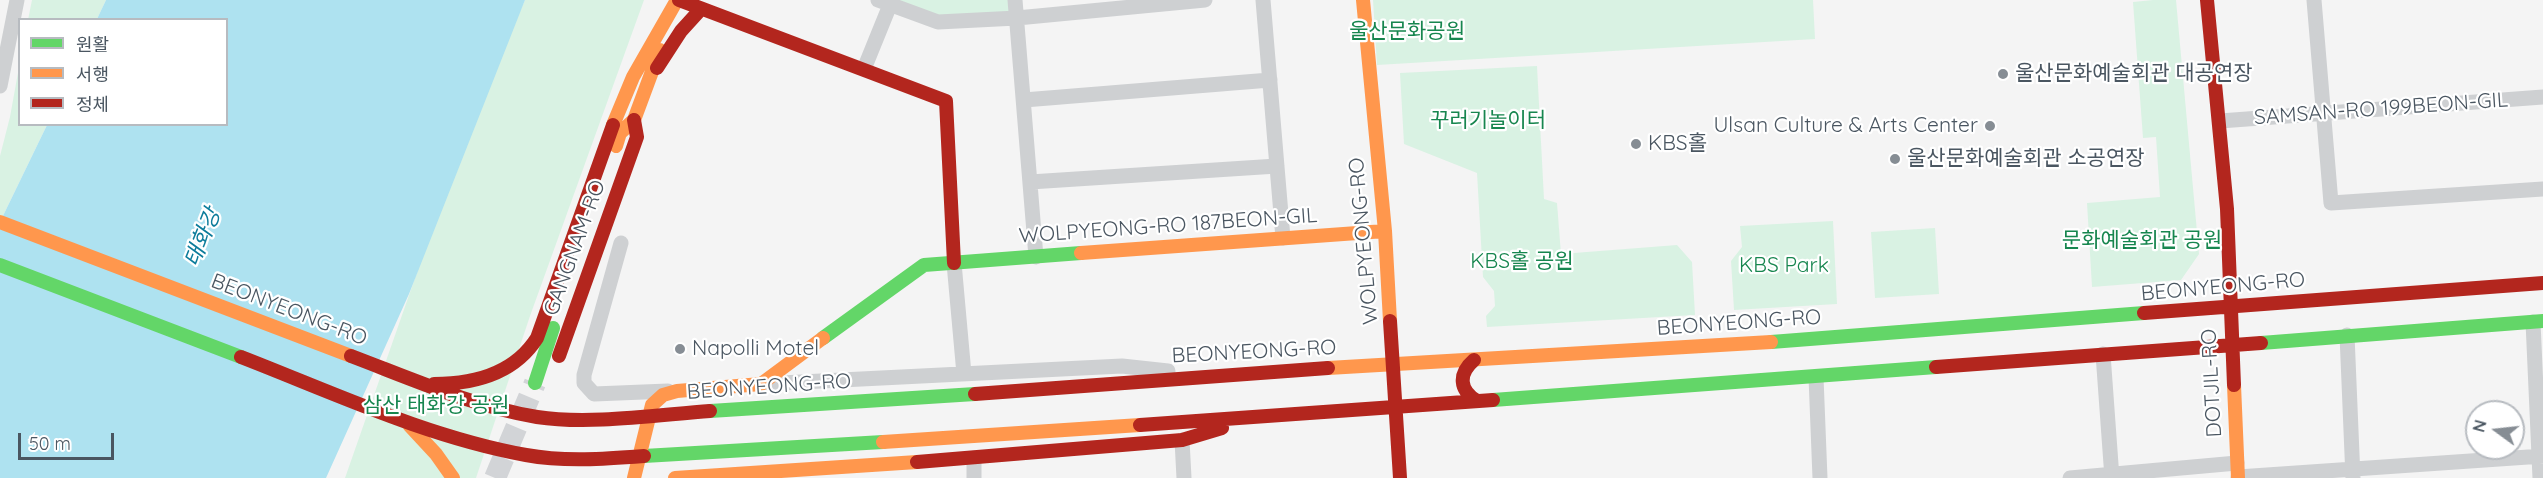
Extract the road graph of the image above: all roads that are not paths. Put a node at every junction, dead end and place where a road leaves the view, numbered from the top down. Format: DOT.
graph roads {
  1 [pos="17,0"];
  2 [pos="678,0"];
  3 [pos="1015,0"];
  4 [pos="1205,0"];
  5 [pos="1263,0"];
  6 [pos="1363,0"];
  7 [pos="2207,0"];
  8 [pos="2314,0"];
  9 [pos="887,1"];
  10 [pos="703,4"];
  11 [pos="1017,18"];
  12 [pos="864,69"];
  13 [pos="1270,80"];
  14 [pos="649,83"];
  15 [pos="0,86"];
  16 [pos="2543,97"];
  17 [pos="1024,100"];
  18 [pos="2323,113"];
  19 [pos="2220,121"];
  20 [pos="1277,166"];
  21 [pos="1030,182"];
  22 [pos="2543,189"];
  23 [pos="0,222"];
  24 [pos="1385,231"];
  25 [pos="1283,238"];
  26 [pos="621,243"];
  27 [pos="1036,257"];
  28 [pos="954,263"];
  29 [pos="0,265"];
  30 [pos="2543,283"];
  31 [pos="2230,307"];
  32 [pos="2136,315"];
  33 [pos="2538,321"];
  34 [pos="2347,335"];
  35 [pos="2232,344"];
  36 [pos="2137,352"];
  37 [pos="2103,354"];
  38 [pos="1474,360"];
  39 [pos="1395,366"];
  40 [pos="964,374"];
  41 [pos="1210,375"];
  42 [pos="1816,377"];
  43 [pos="415,381"];
  44 [pos="762,384"];
  45 [pos="541,386"];
  46 [pos="677,391"];
  47 [pos="1477,401"];
  48 [pos="1397,406"];
  49 [pos="1269,415"];
  50 [pos="399,418"];
  51 [pos="1182,440"];
  52 [pos="2541,456"];
  53 [pos="974,458"];
  54 [pos="2440,470"];
  55 [pos="2238,473"];
  56 [pos="2353,473"];
  57 [pos="773,475"];
  58 [pos="2112,476"];
  59 [pos="453,478"];
  60 [pos="634,478"];
  61 [pos="675,478"];
  62 [pos="974,478"];
  63 [pos="1184,478"];
  64 [pos="1400,478"];
  65 [pos="1820,478"];
  66 [pos="2070,478"];
  67 [pos="2540,478"];
  1 -- 15 [label="street"];
  2 -- 10 [label="main road"];
  2 -- 14 [label="main road, GANGNAM-RO"];
  2 -- 43 [label="main road"];
  3 -- 11 [label="street"];
  4 -- 11 [label="street"];
  5 -- 13 [label="street"];
  6 -- 24 [label="main road, WOLPYEONG-RO"];
  7 -- 19 [label="main road, DOTJIL-RO"];
  8 -- 18 [label="street"];
  9 -- 11 [label="street"];
  9 -- 12 [label="street"];
  10 -- 12 [label="main road"];
  10 -- 14 [label="main road"];
  11 -- 17 [label="street"];
  12 -- 28 [label="main road"];
  13 -- 17 [label="street"];
  13 -- 20 [label="street"];
  14 -- 45 [label="main road, GANGNAM-RO"];
  16 -- 18 [label="street, SAMSAN-RO 199BEON-GIL"];
  17 -- 21 [label="street"];
  18 -- 19 [label="street, SAMSAN-RO 199BEON-GIL"];
  18 -- 22 [label="street"];
  19 -- 31 [label="main road, DOTJIL-RO"];
  20 -- 21 [label="street"];
  20 -- 25 [label="street"];
  21 -- 27 [label="street"];
  23 -- 43 [label="main road, BEONYEONG-RO"];
  24 -- 25 [label="main road, WOLPYEONG-RO 187BEON-GIL"];
  24 -- 39 [label="main road, WOLPYEONG-RO"];
  25 -- 27 [label="main road, WOLPYEONG-RO 187BEON-GIL"];
  26 -- 46 [label="street"];
  27 -- 28 [label="main road, WOLPYEONG-RO 187BEON-GIL"];
  28 -- 40 [label="street"];
  28 -- 44 [label="main road, WOLPYEONG-RO 187BEON-GIL"];
  29 -- 50 [label="main road"];
  30 -- 31 [label="main road, BEONYEONG-RO"];
  31 -- 32 [label="main road, BEONYEONG-RO"];
  31 -- 35 [label="main road, DOTJIL-RO"];
  32 -- 36 [label="main road"];
  32 -- 38 [label="main road, BEONYEONG-RO"];
  33 -- 34 [label="main road"];
  33 -- 52 [label="street"];
  34 -- 35 [label="main road"];
  34 -- 56 [label="street"];
  35 -- 36 [label="main road"];
  35 -- 55 [label="main road, DOTJIL-RO"];
  36 -- 37 [label="main road"];
  37 -- 42 [label="main road"];
  37 -- 58 [label="street"];
  38 -- 39 [label="main road, BEONYEONG-RO"];
  38 -- 47 [label="main road"];
  39 -- 41 [label="main road, BEONYEONG-RO"];
  39 -- 48 [label="main road, WOLPYEONG-RO"];
  40 -- 41 [label="street"];
  40 -- 44 [label="street"];
  41 -- 43 [label="main road, BEONYEONG-RO"];
  42 -- 47 [label="main road"];
  42 -- 65 [label="street"];
  44 -- 46 [label="main road"];
  46 -- 60 [label="main road"];
  47 -- 48 [label="main road"];
  48 -- 49 [label="main road"];
  48 -- 64 [label="main road, WOLPYEONG-RO"];
  49 -- 50 [label="main road"];
  49 -- 51 [label="main road"];
  50 -- 59 [label="main road"];
  51 -- 53 [label="main road"];
  51 -- 63 [label="street"];
  52 -- 54 [label="street"];
  52 -- 67 [label="street"];
  53 -- 57 [label="main road"];
  53 -- 62 [label="street"];
  54 -- 56 [label="street"];
  55 -- 56 [label="street"];
  55 -- 58 [label="street"];
  57 -- 61 [label="main road"];
  58 -- 66 [label="street"];
}
